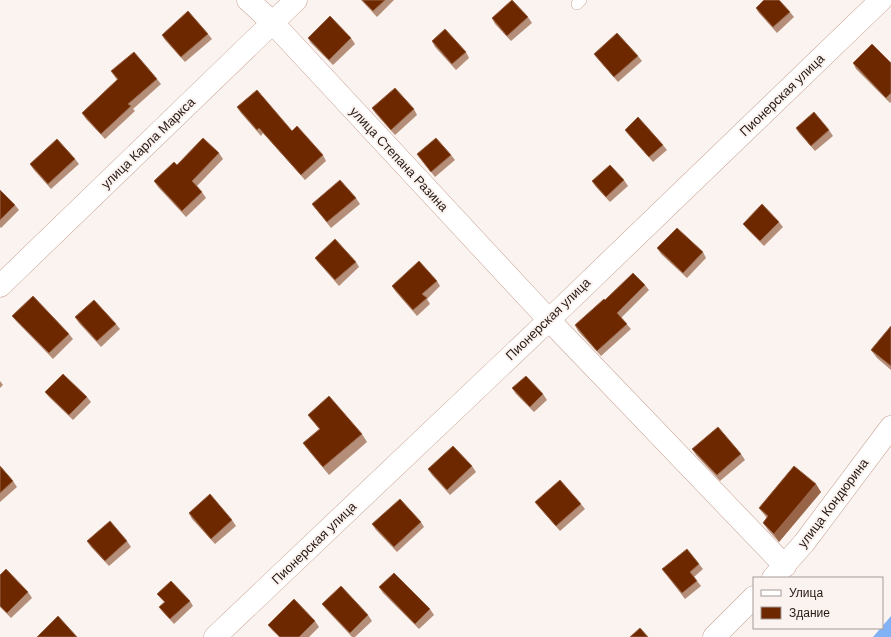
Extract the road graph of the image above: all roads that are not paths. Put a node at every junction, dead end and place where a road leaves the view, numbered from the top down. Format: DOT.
graph roads {
  1 [pos="248,0"];
  2 [pos="296,0"];
  3 [pos="880,0"];
  4 [pos="272,22"];
  5 [pos="0,286"];
  6 [pos="548,320"];
  7 [pos="891,427"];
  8 [pos="779,572"];
  9 [pos="753,598"];
  10 [pos="215,637"];
  11 [pos="714,637"];
  1 -- 4 [label="main road, улица Степана Разина"];
  2 -- 4 [label="main road, улица Карла Маркса"];
  3 -- 6 [label="main road, Пионерская улица"];
  4 -- 5 [label="main road, улица Карла Маркса"];
  4 -- 6 [label="main road, улица Степана Разина"];
  6 -- 8 [label="main road, улица Степана Разина"];
  6 -- 10 [label="main road, Пионерская улица"];
  7 -- 8 [label="main road, улица Кондюрина"];
  9 -- 11 [label="main road"];
}
